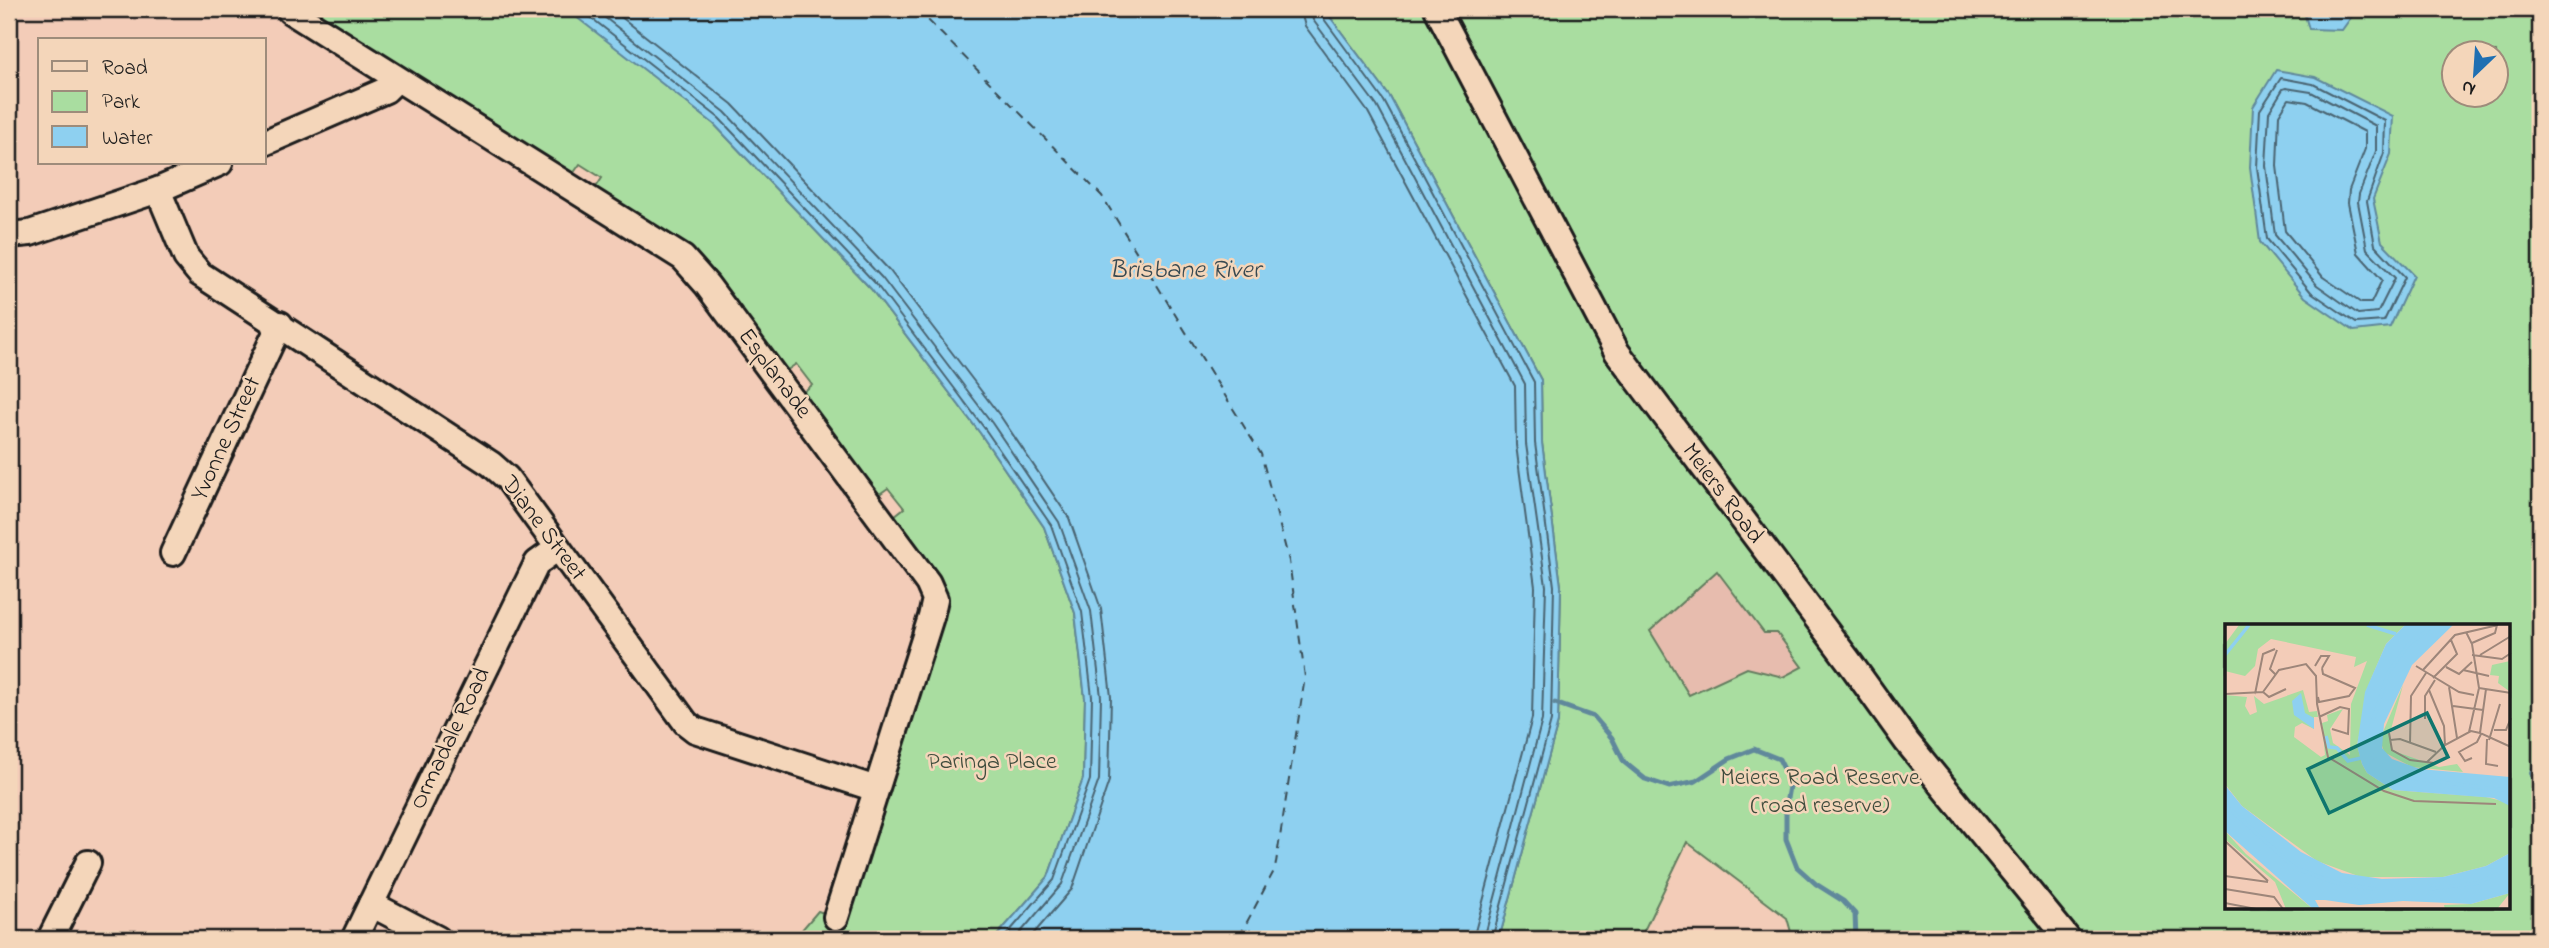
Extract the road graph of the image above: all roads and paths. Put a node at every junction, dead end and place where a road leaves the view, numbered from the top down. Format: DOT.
graph roads {
  1 [pos="1437,9"];
  2 [pos="290,12"];
  3 [pos="397,79"];
  4 [pos="266,143"];
  5 [pos="218,164"];
  6 [pos="158,190"];
  7 [pos="9,235"];
  8 [pos="280,324"];
  9 [pos="558,548"];
  10 [pos="173,553"];
  11 [pos="876,789"];
  12 [pos="88,863"];
  13 [pos="371,904"];
  14 [pos="836,917"];
  15 [pos="50,939"];
  16 [pos="354,939"];
  17 [pos="438,939"];
  18 [pos="2068,939"];
  1 -- 18 [label="street, Meiers Road"];
  2 -- 3 [label="street, Esplanade"];
  3 -- 4 [label="street"];
  3 -- 11 [label="street, Esplanade"];
  5 -- 6 [label="street"];
  6 -- 7 [label="street"];
  6 -- 8 [label="street, Diane Street"];
  8 -- 9 [label="street, Diane Street"];
  8 -- 10 [label="street, Yvonne Street"];
  9 -- 11 [label="street, Diane Street"];
  9 -- 13 [label="street, Ormadale Road"];
  11 -- 14 [label="street, Esplanade"];
  12 -- 15 [label="street"];
  13 -- 16 [label="street, Ormadale Road"];
  13 -- 17 [label="street"];
}
